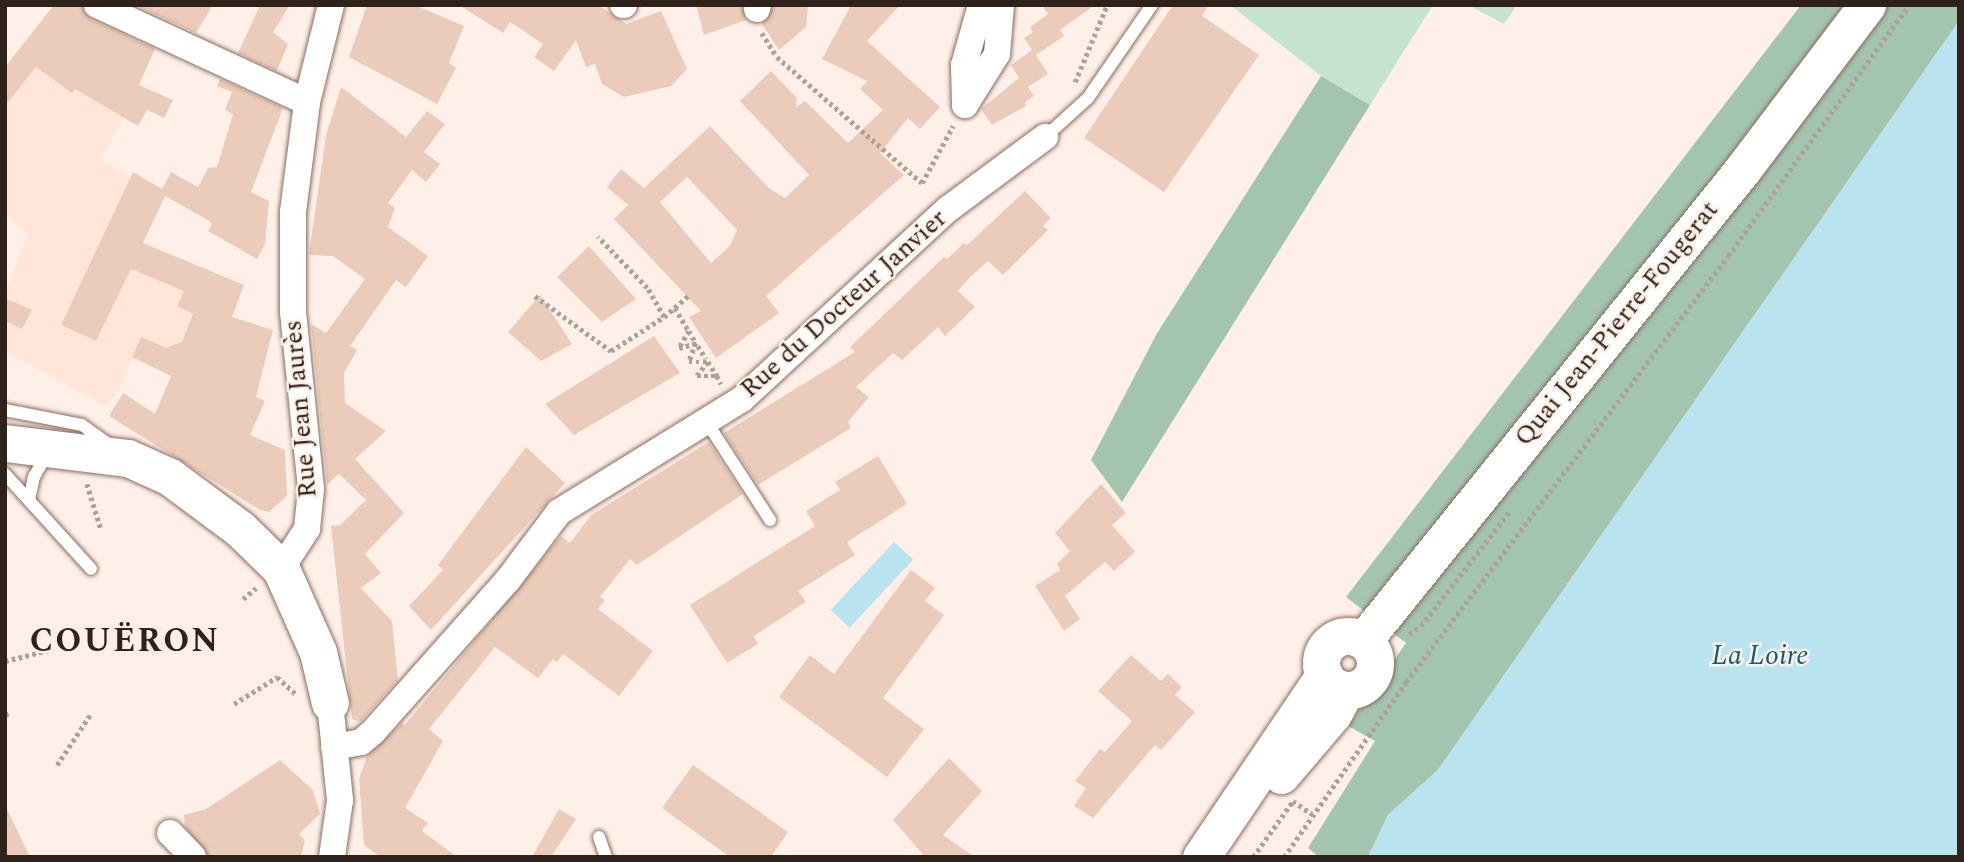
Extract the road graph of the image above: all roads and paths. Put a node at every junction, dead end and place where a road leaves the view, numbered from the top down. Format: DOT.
graph roads {
  1 [pos="97,5"];
  2 [pos="331,5"];
  3 [pos="981,5"];
  4 [pos="1001,5"];
  5 [pos="1107,5"];
  6 [pos="1152,5"];
  7 [pos="1867,5"];
  8 [pos="1909,5"];
  9 [pos="757,7"];
  10 [pos="307,102"];
  11 [pos="965,105"];
  12 [pos="1067,120"];
  13 [pos="1045,137"];
  14 [pos="598,237"];
  15 [pos="535,296"];
  16 [pos="688,296"];
  17 [pos="675,308"];
  18 [pos="664,317"];
  19 [pos="689,331"];
  20 [pos="697,344"];
  21 [pos="707,360"];
  22 [pos="717,376"];
  23 [pos="733,405"];
  24 [pos="5,410"];
  25 [pos="706,420"];
  26 [pos="5,443"];
  27 [pos="50,447"];
  28 [pos="128,458"];
  29 [pos="5,474"];
  30 [pos="88,492"];
  31 [pos="29,500"];
  32 [pos="770,520"];
  33 [pos="101,529"];
  34 [pos="90,569"];
  35 [pos="281,569"];
  36 [pos="50,650"];
  37 [pos="5,661"];
  38 [pos="1335,683"];
  39 [pos="312,699"];
  40 [pos="234,704"];
  41 [pos="90,715"];
  42 [pos="334,747"];
  43 [pos="57,765"];
  44 [pos="1312,814"];
  45 [pos="170,833"];
  46 [pos="598,837"];
  47 [pos="193,857"];
  48 [pos="332,857"];
  49 [pos="607,857"];
  50 [pos="1201,857"];
  51 [pos="1224,857"];
  52 [pos="1253,857"];
  53 [pos="1283,857"];
  1 -- 10 [label="street"];
  2 -- 10 [label="street, Rue Jean Jaurès"];
  3 -- 11 [label="street"];
  4 -- 11 [label="street"];
  5 -- 12 [label="path"];
  6 -- 12 [label="lane, Rue du Docteur Janvier"];
  7 -- 38 [label="main road, Quai Jean-Pierre-Fougerat"];
  8 -- 44 [label="path"];
  9 -- 11 [label="path"];
  10 -- 35 [label="street, Rue Jean Jaurès"];
  12 -- 13 [label="lane, Rue du Docteur Janvier"];
  13 -- 23 [label="street, Rue du Docteur Janvier"];
  14 -- 18 [label="path"];
  15 -- 18 [label="path"];
  16 -- 17 [label="path"];
  17 -- 18 [label="path"];
  17 -- 19 [label="path"];
  19 -- 20 [label="path"];
  19 -- 20 [label="path"];
  20 -- 21 [label="path"];
  20 -- 21 [label="path"];
  21 -- 22 [label="path"];
  21 -- 22 [label="path"];
  22 -- 23 [label="path"];
  23 -- 25 [label="street, Rue du Docteur Janvier"];
  24 -- 28 [label="lane"];
  25 -- 32 [label="lane"];
  25 -- 42 [label="street, Rue du Docteur Janvier"];
  26 -- 27 [label="main road"];
  27 -- 28 [label="main road"];
  27 -- 31 [label="lane"];
  28 -- 35 [label="main road"];
  29 -- 31 [label="lane"];
  30 -- 33 [label="path"];
  31 -- 34 [label="lane"];
  35 -- 39 [label="main road"];
  36 -- 37 [label="path"];
  38 -- 50 [label="main road, Quai Jean-Pierre-Fougerat"];
  38 -- 51 [label="main road, Quai Jean-Pierre-Fougerat"];
  39 -- 40 [label="path"];
  39 -- 42 [label="street"];
  41 -- 43 [label="path"];
  42 -- 48 [label="street"];
  44 -- 52 [label="path"];
  44 -- 53 [label="path"];
  45 -- 47 [label="street"];
  46 -- 49 [label="lane"];
}
